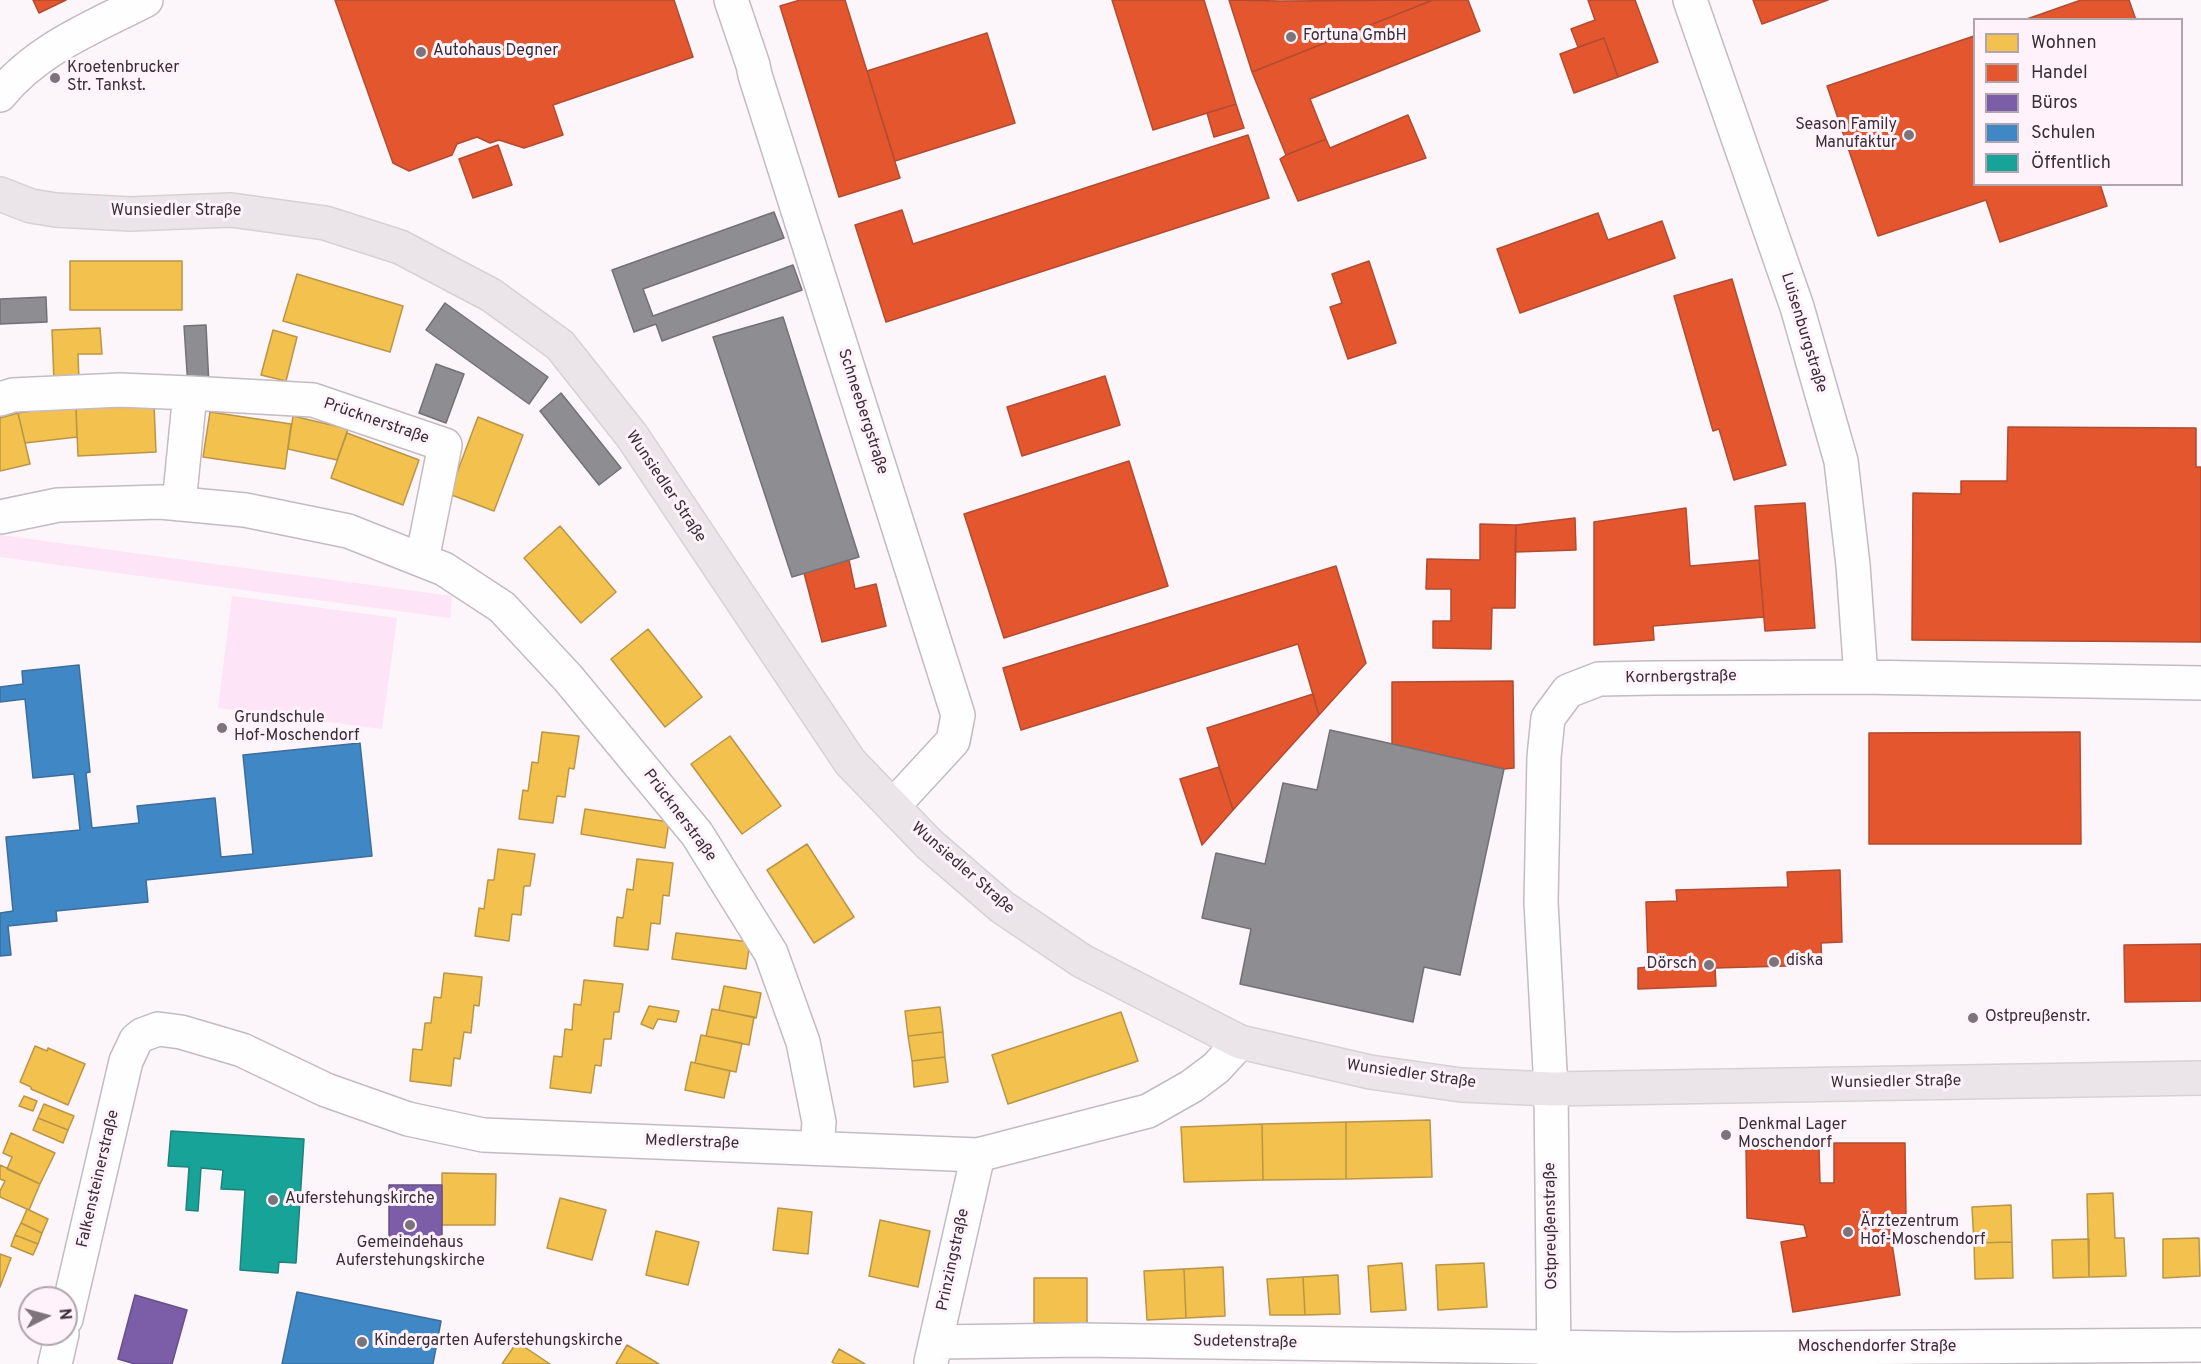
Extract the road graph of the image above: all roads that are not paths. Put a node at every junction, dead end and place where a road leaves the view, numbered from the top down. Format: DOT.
graph roads {
  1 [pos="146,0"];
  2 [pos="731,0"];
  3 [pos="1690,0"];
  4 [pos="0,95"];
  5 [pos="0,194"];
  6 [pos="190,393"];
  7 [pos="0,399"];
  8 [pos="179,504"];
  9 [pos="0,517"];
  10 [pos="422,561"];
  11 [pos="1861,677"];
  12 [pos="2201,683"];
  13 [pos="893,806"];
  14 [pos="136,1040"];
  15 [pos="1240,1042"];
  16 [pos="2201,1078"];
  17 [pos="1551,1089"];
  18 [pos="817,1149"];
  19 [pos="978,1155"];
  20 [pos="74,1286"];
  21 [pos="2201,1345"];
  22 [pos="59,1346"];
  23 [pos="1081,1352"];
  24 [pos="933,1353"];
  25 [pos="1554,1356"];
  26 [pos="55,1364"];
  1 -- 4 [label="street"];
  2 -- 13 [label="street, Schneebergstraße"];
  3 -- 11 [label="street, Luisenburgstraße"];
  5 -- 13 [label="main road, Wunsiedler Straße"];
  6 -- 7 [label="street, Prücknerstraße"];
  6 -- 8 [label="street"];
  6 -- 10 [label="street, Prücknerstraße"];
  8 -- 9 [label="street, Prücknerstraße"];
  8 -- 10 [label="street, Prücknerstraße"];
  10 -- 18 [label="street, Prücknerstraße"];
  11 -- 12 [label="street, Kornbergstraße"];
  11 -- 17 [label="street, Kornbergstraße"];
  13 -- 15 [label="main road, Wunsiedler Straße"];
  14 -- 18 [label="street, Medlerstraße"];
  14 -- 20 [label="street, Falkensteinerstraße"];
  15 -- 17 [label="main road, Wunsiedler Straße"];
  15 -- 19 [label="street, Medlerstraße"];
  16 -- 17 [label="main road, Wunsiedler Straße"];
  17 -- 25 [label="street, Ostpreußenstraße"];
  18 -- 19 [label="street, Medlerstraße"];
  19 -- 24 [label="street, Prinzingstraße"];
  21 -- 25 [label="street, Moschendorfer Straße"];
  22 -- 26 [label="street"];
  23 -- 24 [label="street, Sudetenstraße"];
  23 -- 25 [label="street, Sudetenstraße"];
}
